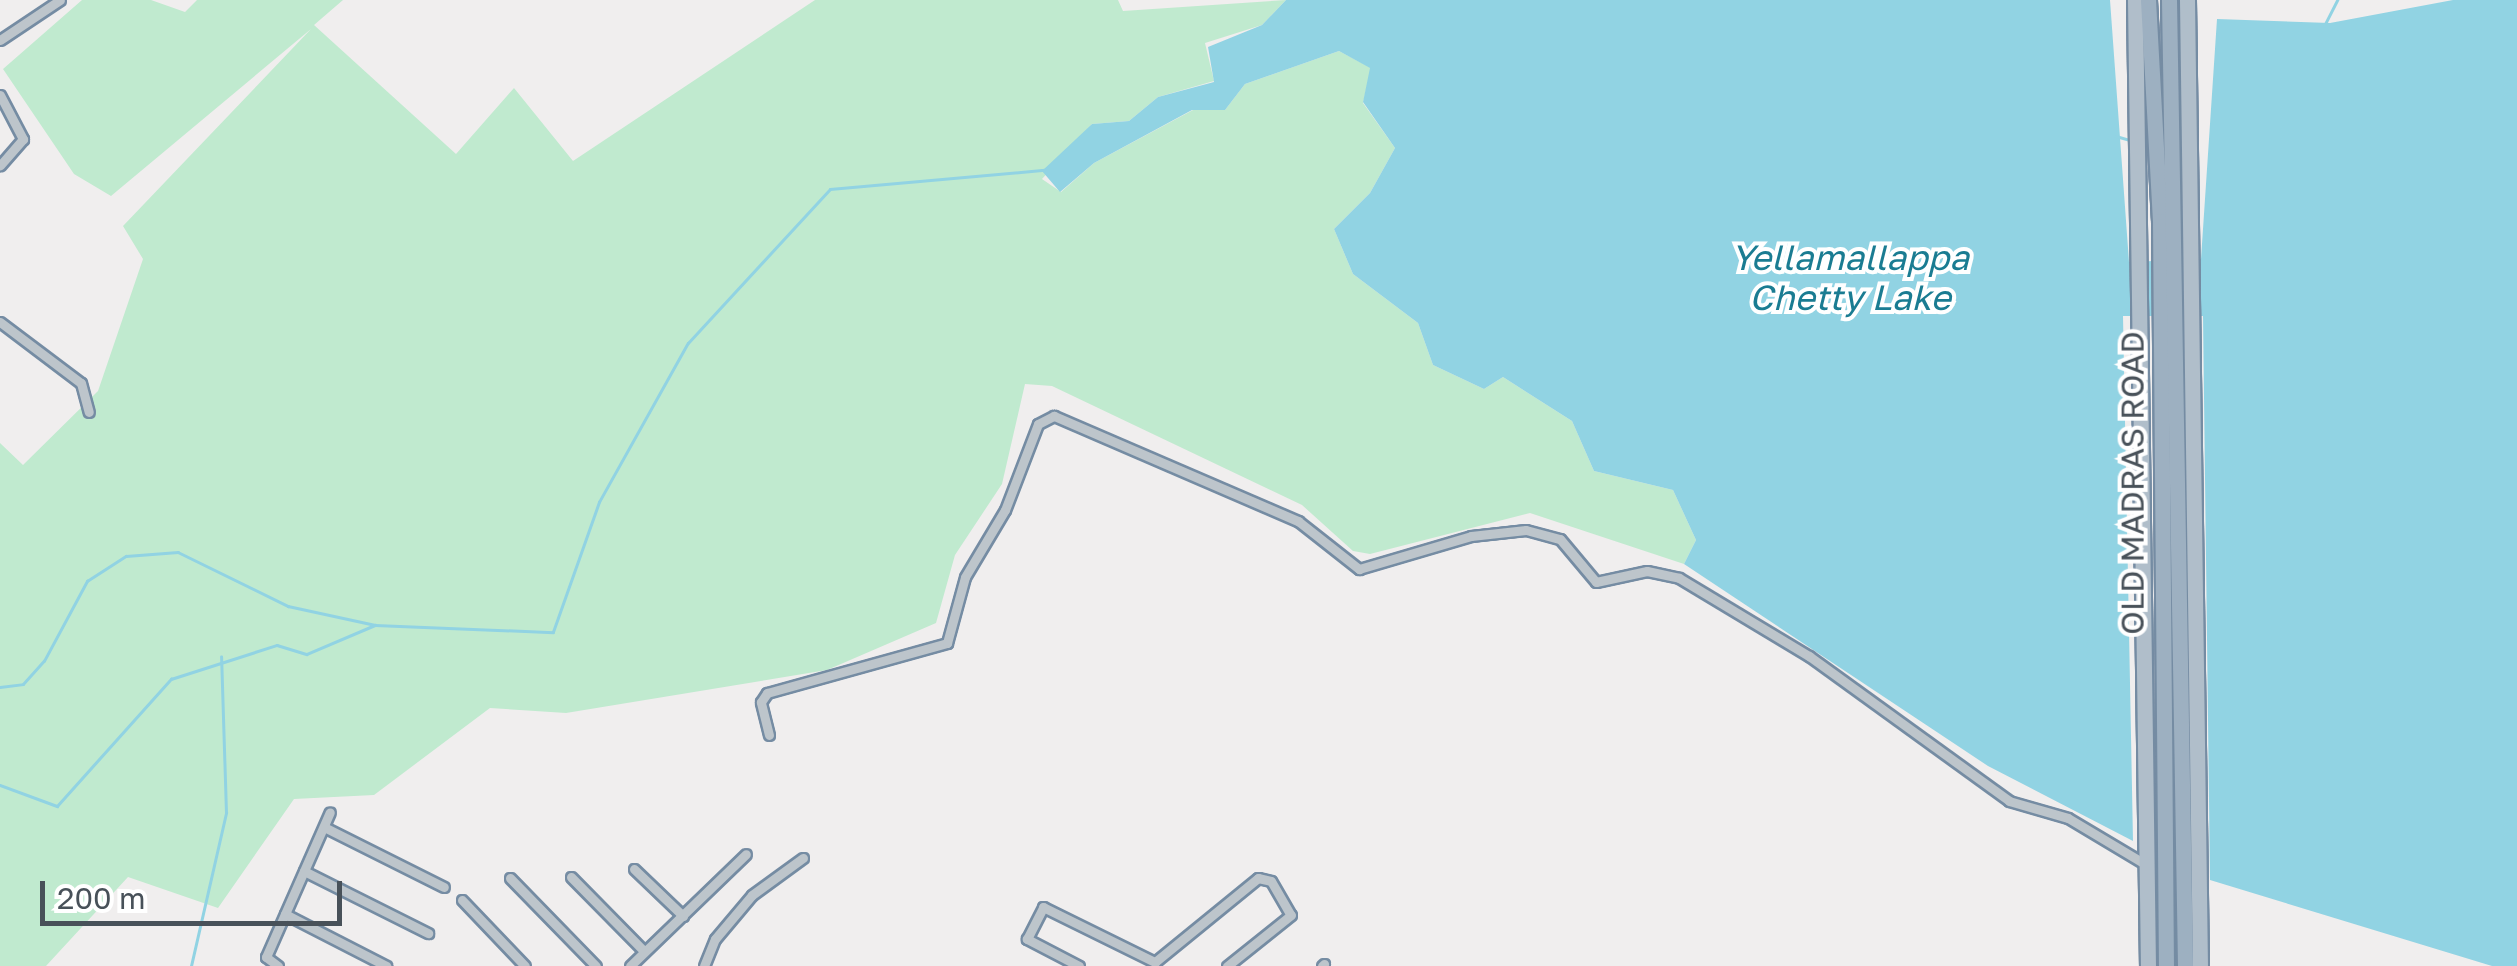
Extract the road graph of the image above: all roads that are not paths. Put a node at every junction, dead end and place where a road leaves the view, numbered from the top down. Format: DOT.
graph roads {
  1 [pos="60,0"];
  2 [pos="2135,0"];
  3 [pos="2148,0"];
  4 [pos="2168,0"];
  5 [pos="2187,0"];
  6 [pos="0,40"];
  7 [pos="1,99"];
  8 [pos="0,165"];
  9 [pos="2159,255"];
  10 [pos="0,322"];
  11 [pos="2176,323"];
  12 [pos="89,412"];
  13 [pos="769,735"];
  14 [pos="2190,779"];
  15 [pos="330,812"];
  16 [pos="324,827"];
  17 [pos="746,854"];
  18 [pos="803,858"];
  19 [pos="2148,865"];
  20 [pos="634,869"];
  21 [pos="304,871"];
  22 [pos="571,877"];
  23 [pos="510,878"];
  24 [pos="444,887"];
  25 [pos="462,900"];
  26 [pos="285,914"];
  27 [pos="683,916"];
  28 [pos="428,933"];
  29 [pos="644,952"];
  30 [pos="1165,962"];
  31 [pos="278,966"];
  32 [pos="386,966"];
  33 [pos="525,966"];
  34 [pos="596,966"];
  35 [pos="630,966"];
  36 [pos="704,966"];
  37 [pos="1079,966"];
  38 [pos="1227,966"];
  39 [pos="2148,966"];
  40 [pos="2166,966"];
  41 [pos="2184,966"];
  42 [pos="2200,966"];
  1 -- 6 [label="street"];
  2 -- 9 [label="main road"];
  3 -- 9 [label="highway, OLD MADRAS ROAD"];
  4 -- 9 [label="highway, OLD MADRAS ROAD"];
  5 -- 11 [label="main road"];
  7 -- 8 [label="street"];
  9 -- 11 [label="highway, OLD MADRAS ROAD"];
  9 -- 19 [label="main road"];
  10 -- 12 [label="street"];
  11 -- 14 [label="highway, OLD MADRAS ROAD"];
  11 -- 40 [label="highway, OLD MADRAS ROAD"];
  13 -- 19 [label="street"];
  14 -- 41 [label="highway, OLD MADRAS ROAD"];
  14 -- 42 [label="main road"];
  15 -- 16 [label="street"];
  16 -- 21 [label="street"];
  16 -- 24 [label="street"];
  17 -- 27 [label="street"];
  18 -- 36 [label="street"];
  19 -- 39 [label="main road"];
  20 -- 27 [label="street"];
  21 -- 26 [label="street"];
  21 -- 28 [label="street"];
  22 -- 29 [label="street"];
  23 -- 34 [label="street"];
  25 -- 33 [label="street"];
  26 -- 31 [label="street"];
  26 -- 32 [label="street"];
  27 -- 29 [label="street"];
  29 -- 35 [label="street"];
  30 -- 37 [label="street"];
  30 -- 38 [label="street"];
}
